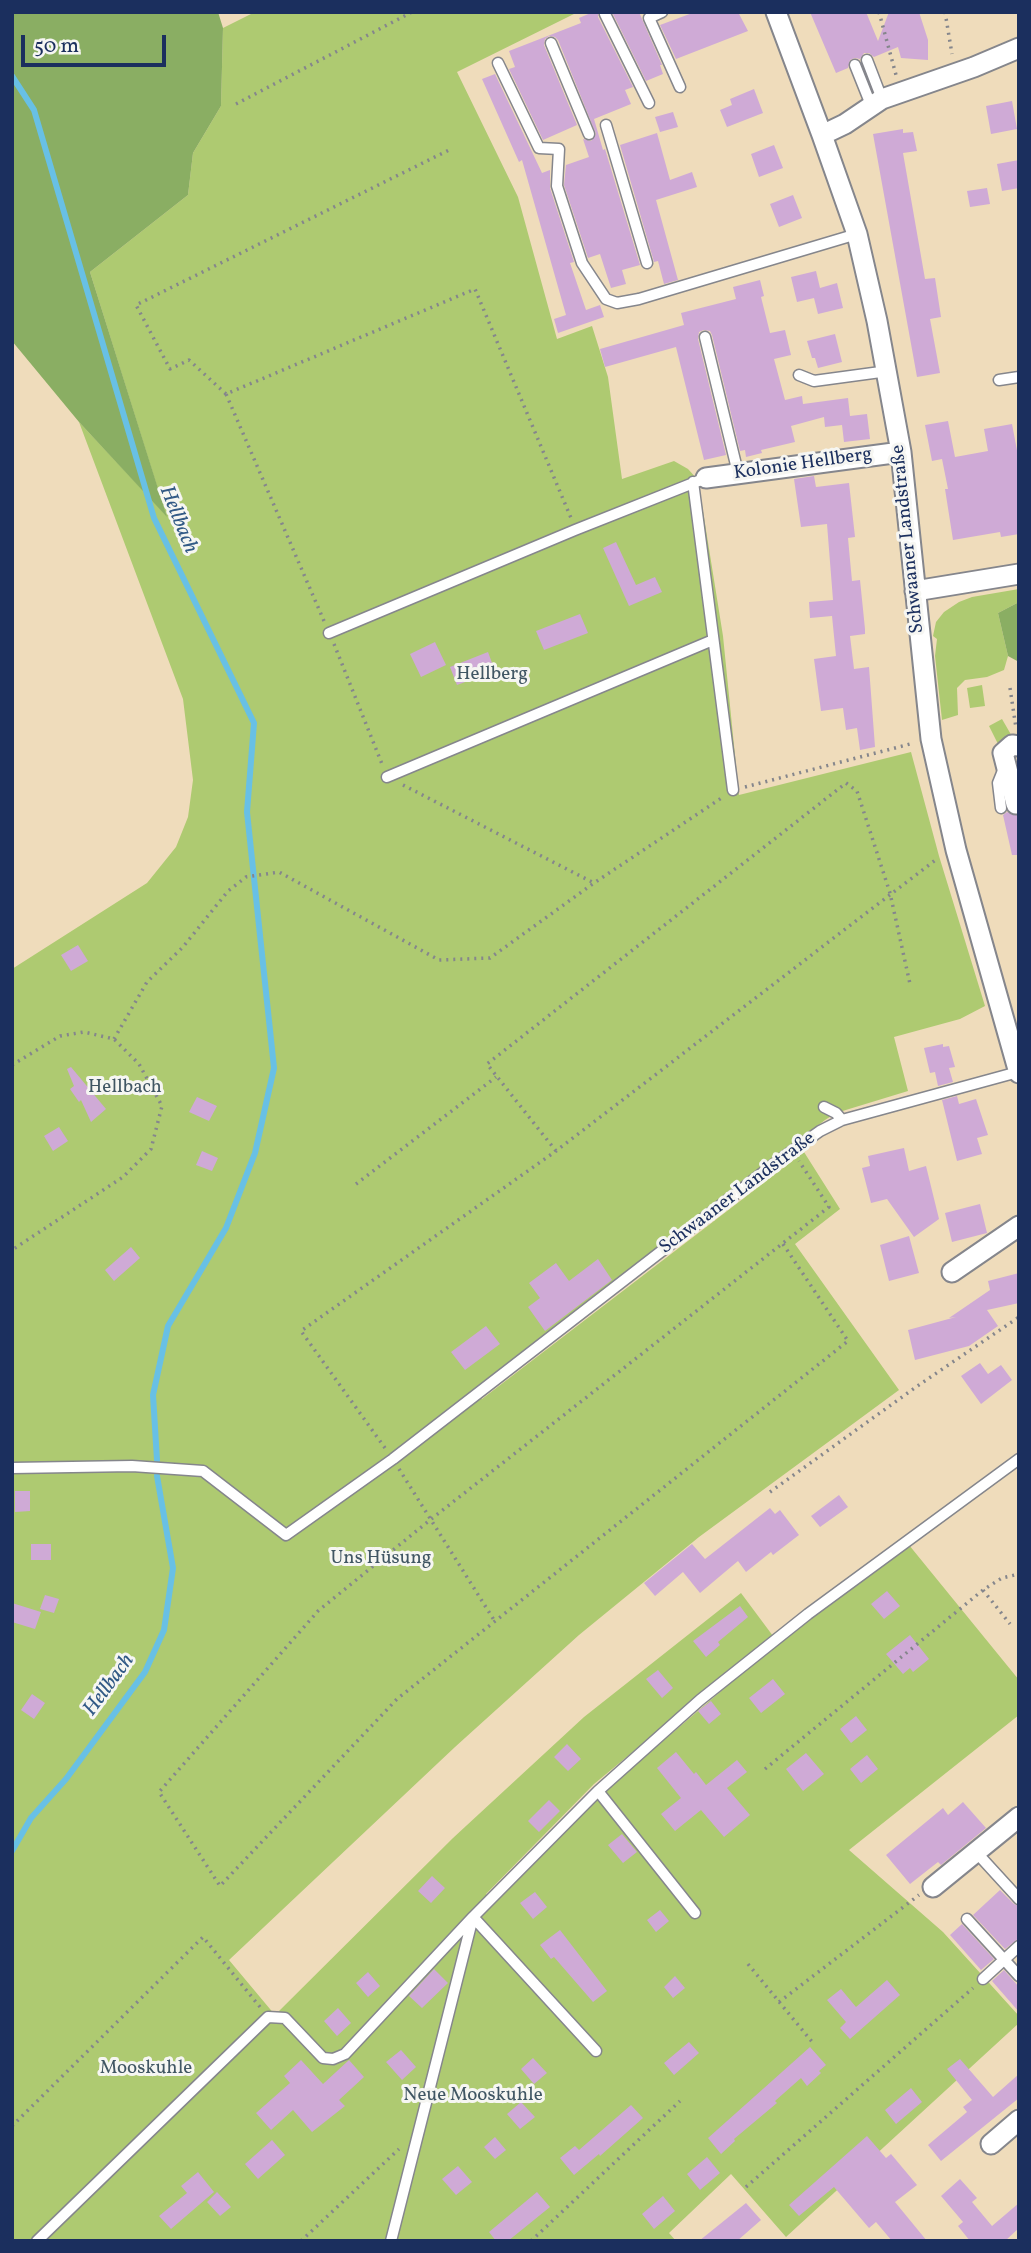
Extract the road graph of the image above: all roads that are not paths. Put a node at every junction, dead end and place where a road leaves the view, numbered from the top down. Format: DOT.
graph roads {
  1 [pos="662,12"];
  2 [pos="776,12"];
  3 [pos="605,14"];
  4 [pos="551,43"];
  5 [pos="1019,48"];
  6 [pos="867,60"];
  7 [pos="498,63"];
  8 [pos="855,65"];
  9 [pos="680,87"];
  10 [pos="884,98"];
  11 [pos="649,103"];
  12 [pos="606,125"];
  13 [pos="589,134"];
  14 [pos="822,135"];
  15 [pos="857,234"];
  16 [pos="647,263"];
  17 [pos="705,337"];
  18 [pos="888,371"];
  19 [pos="799,375"];
  20 [pos="1019,377"];
  21 [pos="999,380"];
  22 [pos="901,452"];
  23 [pos="738,473"];
  24 [pos="700,480"];
  25 [pos="1019,574"];
  26 [pos="915,592"];
  27 [pos="329,633"];
  28 [pos="713,640"];
  29 [pos="1018,739"];
  30 [pos="387,777"];
  31 [pos="733,790"];
  32 [pos="1010,805"];
  33 [pos="1015,1037"];
  34 [pos="1019,1072"];
  35 [pos="824,1107"];
  36 [pos="842,1120"];
  37 [pos="1019,1226"];
  38 [pos="952,1272"];
  39 [pos="1019,1459"];
  40 [pos="12,1468"];
  41 [pos="598,1791"];
  42 [pos="1019,1817"];
  43 [pos="976,1852"];
  44 [pos="933,1888"];
  45 [pos="1019,1899"];
  46 [pos="695,1913"];
  47 [pos="473,1917"];
  48 [pos="967,1919"];
  49 [pos="1019,1946"];
  50 [pos="1004,1960"];
  51 [pos="1019,1976"];
  52 [pos="983,1979"];
  53 [pos="596,2051"];
  54 [pos="1019,2120"];
  55 [pos="991,2144"];
  56 [pos="37,2241"];
  57 [pos="391,2241"];
  1 -- 9 [label="lane"];
  2 -- 14 [label="street, Schwaaner Landstraße"];
  3 -- 11 [label="lane"];
  4 -- 13 [label="lane"];
  5 -- 10 [label="street"];
  6 -- 10 [label="lane"];
  7 -- 15 [label="lane"];
  8 -- 10 [label="lane"];
  10 -- 14 [label="street"];
  12 -- 16 [label="lane"];
  14 -- 15 [label="street, Schwaaner Landstraße"];
  15 -- 18 [label="street, Schwaaner Landstraße"];
  17 -- 23 [label="lane"];
  18 -- 19 [label="lane"];
  18 -- 22 [label="street, Schwaaner Landstraße"];
  20 -- 21 [label="lane"];
  22 -- 23 [label="street, Kolonie Hellberg"];
  22 -- 26 [label="street, Schwaaner Landstraße"];
  23 -- 24 [label="street, Kolonie Hellberg"];
  24 -- 27 [label="lane"];
  24 -- 28 [label="lane"];
  25 -- 26 [label="street"];
  26 -- 33 [label="street, Schwaaner Landstraße"];
  28 -- 30 [label="lane"];
  28 -- 31 [label="lane"];
  29 -- 32 [label="street"];
  33 -- 34 [label="street, Schwaaner Landstraße"];
  34 -- 36 [label="lane, Schwaaner Landstraße"];
  35 -- 36 [label="lane"];
  36 -- 40 [label="lane, Schwaaner Landstraße"];
  37 -- 38 [label="street"];
  39 -- 41 [label="lane"];
  41 -- 46 [label="lane"];
  41 -- 47 [label="lane"];
  42 -- 43 [label="street"];
  43 -- 44 [label="street"];
  43 -- 45 [label="lane"];
  47 -- 53 [label="lane"];
  47 -- 56 [label="lane"];
  47 -- 57 [label="lane"];
  48 -- 50 [label="lane"];
  49 -- 50 [label="lane"];
  50 -- 51 [label="lane"];
  50 -- 52 [label="lane"];
  54 -- 55 [label="street"];
}
